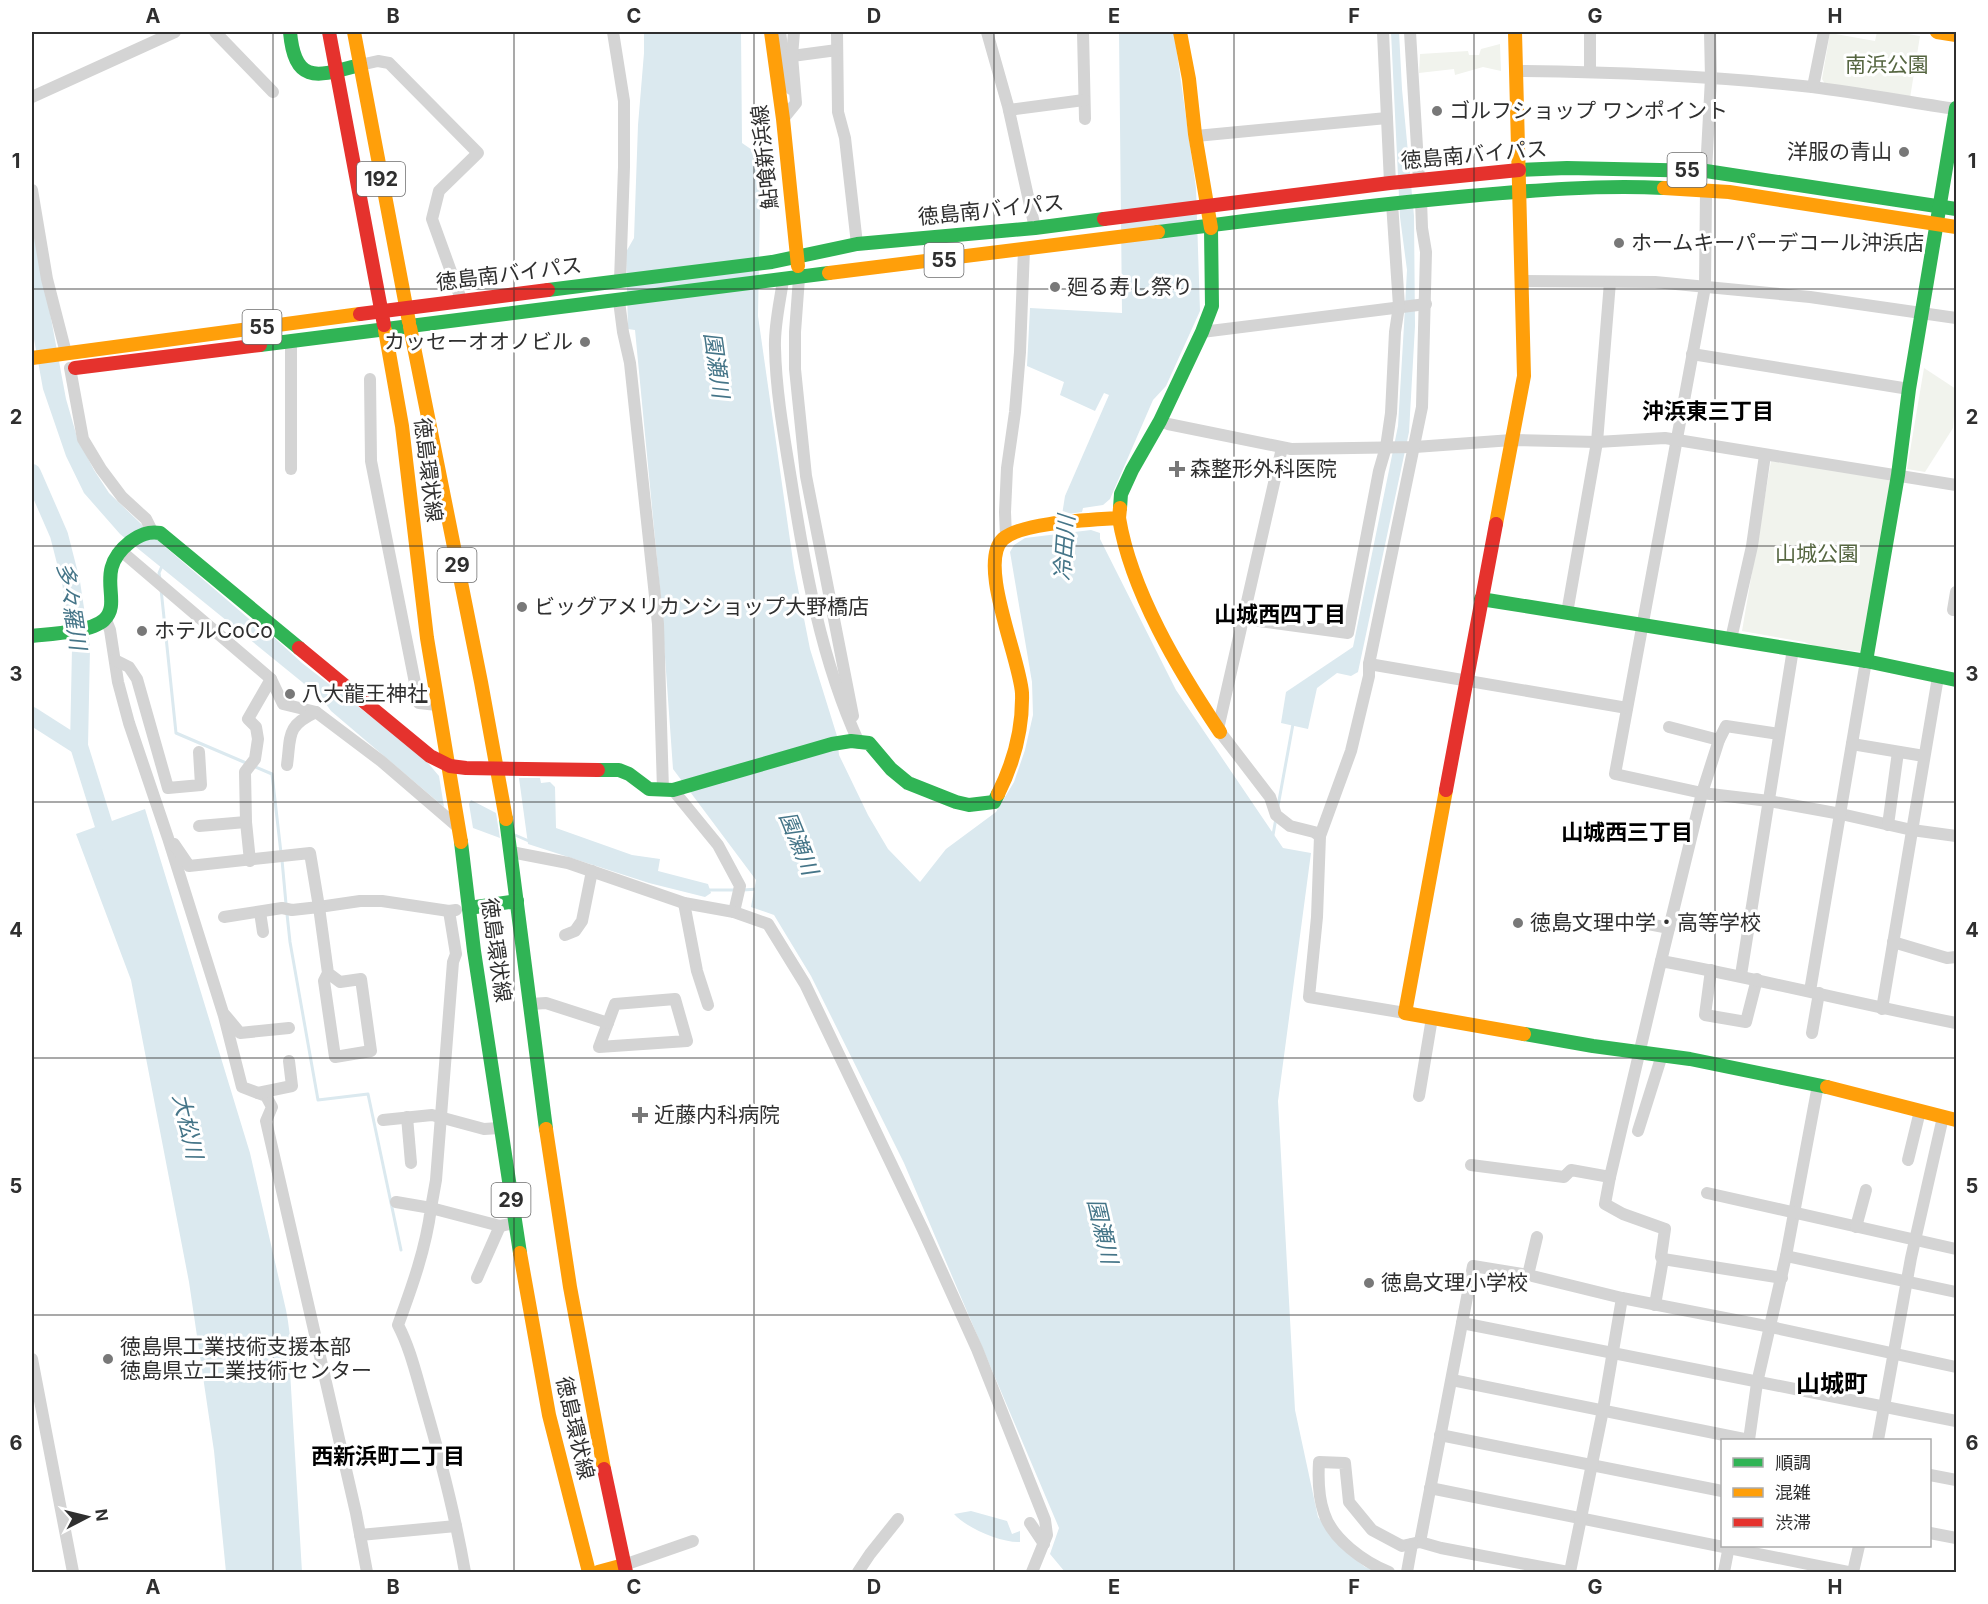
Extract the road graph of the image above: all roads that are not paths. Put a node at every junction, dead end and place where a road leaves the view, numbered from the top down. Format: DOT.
graph roads {
  1 [pos="175,32"];
  2 [pos="215,32"];
  3 [pos="290,32"];
  4 [pos="329,32"];
  5 [pos="354,32"];
  6 [pos="613,32"];
  7 [pos="771,32"];
  8 [pos="780,32"];
  9 [pos="794,32"];
  10 [pos="837,32"];
  11 [pos="987,32"];
  12 [pos="1083,32"];
  13 [pos="1180,32"];
  14 [pos="1383,32"];
  15 [pos="1410,32"];
  16 [pos="1515,32"];
  17 [pos="1590,32"];
  18 [pos="1710,32"];
  19 [pos="1824,32"];
  20 [pos="1937,32"];
  21 [pos="1956,34"];
  22 [pos="837,50"];
  23 [pos="792,56"];
  24 [pos="360,65"];
  25 [pos="336,70"];
  26 [pos="1516,71"];
  27 [pos="1590,72"];
  28 [pos="1711,78"];
  29 [pos="1813,87"];
  30 [pos="273,92"];
  31 [pos="32,97"];
  32 [pos="795,98"];
  33 [pos="1084,100"];
  34 [pos="1956,109"];
  35 [pos="1009,110"];
  36 [pos="783,118"];
  37 [pos="1085,118"];
  38 [pos="1387,118"];
  39 [pos="1196,136"];
  40 [pos="1519,170"];
  41 [pos="1706,171"];
  42 [pos="1417,180"];
  43 [pos="1394,183"];
  44 [pos="32,190"];
  45 [pos="1706,190"];
  46 [pos="1521,191"];
  47 [pos="1419,200"];
  48 [pos="1395,203"];
  49 [pos="1204,206"];
  50 [pos="1940,207"];
  51 [pos="1956,209"];
  52 [pos="1937,224"];
  53 [pos="1956,226"];
  54 [pos="1206,227"];
  55 [pos="1035,228"];
  56 [pos="857,244"];
  57 [pos="1024,249"];
  58 [pos="797,258"];
  59 [pos="800,278"];
  60 [pos="622,281"];
  61 [pos="777,281"];
  62 [pos="1523,281"];
  63 [pos="1610,282"];
  64 [pos="1705,287"];
  65 [pos="622,301"];
  66 [pos="462,302"];
  67 [pos="1426,304"];
  68 [pos="1400,306"];
  69 [pos="406,308"];
  70 [pos="381,311"];
  71 [pos="1922,313"];
  72 [pos="1956,318"];
  73 [pos="410,327"];
  74 [pos="386,330"];
  75 [pos="1203,332"];
  76 [pos="291,341"];
  77 [pos="64,354"];
  78 [pos="1692,354"];
  79 [pos="32,358"];
  80 [pos="62,369"];
  81 [pos="370,379"];
  82 [pos="1909,389"];
  83 [pos="1160,421"];
  84 [pos="1512,440"];
  85 [pos="1676,440"];
  86 [pos="1597,441"];
  87 [pos="1386,447"];
  88 [pos="1415,447"];
  89 [pos="1282,448"];
  90 [pos="1765,455"];
  91 [pos="291,469"];
  92 [pos="1898,475"];
  93 [pos="1956,485"];
  94 [pos="1119,518"];
  95 [pos="149,531"];
  96 [pos="1006,537"];
  97 [pos="123,547"];
  98 [pos="1956,592"];
  99 [pos="1481,599"];
  100 [pos="1956,610"];
  101 [pos="1567,613"];
  102 [pos="1244,619"];
  103 [pos="100,622"];
  104 [pos="1643,625"];
  105 [pos="32,636"];
  106 [pos="1731,639"];
  107 [pos="1793,649"];
  108 [pos="115,660"];
  109 [pos="1866,661"];
  110 [pos="1369,664"];
  111 [pos="1938,677"];
  112 [pos="271,679"];
  113 [pos="1956,680"];
  114 [pos="1466,681"];
  115 [pos="437,705"];
  116 [pos="1627,708"];
  117 [pos="316,712"];
  118 [pos="1669,727"];
  119 [pos="1219,730"];
  120 [pos="1779,734"];
  121 [pos="1719,740"];
  122 [pos="855,742"];
  123 [pos="1852,744"];
  124 [pos="199,752"];
  125 [pos="1898,752"];
  126 [pos="1924,756"];
  127 [pos="287,765"];
  128 [pos="450,766"];
  129 [pos="498,770"];
  130 [pos="672,790"];
  131 [pos="1702,793"];
  132 [pos="1769,801"];
  133 [pos="1840,813"];
  134 [pos="246,822"];
  135 [pos="459,825"];
  136 [pos="1888,825"];
  137 [pos="199,826"];
  138 [pos="1912,830"];
  139 [pos="1320,836"];
  140 [pos="1956,836"];
  141 [pos="168,838"];
  142 [pos="510,848"];
  143 [pos="250,861"];
  144 [pos="592,871"];
  145 [pos="517,901"];
  146 [pos="684,903"];
  147 [pos="319,907"];
  148 [pos="469,908"];
  149 [pos="449,911"];
  150 [pos="260,912"];
  151 [pos="734,912"];
  152 [pos="224,917"];
  153 [pos="1638,922"];
  154 [pos="1669,928"];
  155 [pos="263,932"];
  156 [pos="566,934"];
  157 [pos="1893,942"];
  158 [pos="474,951"];
  159 [pos="456,954"];
  160 [pos="1956,957"];
  161 [pos="1661,961"];
  162 [pos="1711,970"];
  163 [pos="328,973"];
  164 [pos="1741,975"];
  165 [pos="1757,979"];
  166 [pos="1815,992"];
  167 [pos="531,1004"];
  168 [pos="708,1005"];
  169 [pos="1882,1009"];
  170 [pos="223,1012"];
  171 [pos="1405,1014"];
  172 [pos="1432,1018"];
  173 [pos="608,1023"];
  174 [pos="1956,1023"];
  175 [pos="289,1028"];
  176 [pos="1812,1033"];
  177 [pos="1641,1052"];
  178 [pos="1662,1055"];
  179 [pos="289,1061"];
  180 [pos="1818,1084"];
  181 [pos="258,1093"];
  182 [pos="1419,1096"];
  183 [pos="1920,1111"];
  184 [pos="407,1117"];
  185 [pos="440,1117"];
  186 [pos="1942,1117"];
  187 [pos="383,1120"];
  188 [pos="1956,1120"];
  189 [pos="500,1128"];
  190 [pos="1638,1131"];
  191 [pos="1908,1160"];
  192 [pos="411,1163"];
  193 [pos="1471,1165"];
  194 [pos="1610,1178"];
  195 [pos="1866,1190"];
  196 [pos="1707,1193"];
  197 [pos="396,1202"];
  198 [pos="431,1208"];
  199 [pos="1794,1212"];
  200 [pos="515,1223"];
  201 [pos="500,1226"];
  202 [pos="1856,1227"];
  203 [pos="1537,1237"];
  204 [pos="1916,1240"];
  205 [pos="1956,1249"];
  206 [pos="1786,1256"];
  207 [pos="1663,1258"];
  208 [pos="1528,1275"];
  209 [pos="477,1278"];
  210 [pos="1782,1278"];
  211 [pos="1907,1282"];
  212 [pos="1956,1292"];
  213 [pos="1622,1298"];
  214 [pos="1655,1305"];
  215 [pos="1462,1323"];
  216 [pos="1772,1327"];
  217 [pos="1612,1353"];
  218 [pos="1894,1355"];
  219 [pos="32,1359"];
  220 [pos="1956,1367"];
  221 [pos="1452,1380"];
  222 [pos="1757,1383"];
  223 [pos="1884,1407"];
  224 [pos="1603,1410"];
  225 [pos="1956,1421"];
  226 [pos="1440,1435"];
  227 [pos="1744,1439"];
  228 [pos="1749,1439"];
  229 [pos="1878,1439"];
  230 [pos="1592,1464"];
  231 [pos="1931,1476"];
  232 [pos="1956,1480"];
  233 [pos="1430,1488"];
  234 [pos="1721,1491"];
  235 [pos="1581,1518"];
  236 [pos="898,1519"];
  237 [pos="1030,1523"];
  238 [pos="456,1526"];
  239 [pos="1931,1533"];
  240 [pos="360,1535"];
  241 [pos="1956,1538"];
  242 [pos="693,1541"];
  243 [pos="1416,1543"];
  244 [pos="1044,1544"];
  245 [pos="1721,1545"];
  246 [pos="1729,1547"];
  247 [pos="1859,1547"];
  248 [pos="625,1569"];
  249 [pos="74,1572"];
  250 [pos="367,1572"];
  251 [pos="465,1572"];
  252 [pos="589,1572"];
  253 [pos="598,1572"];
  254 [pos="858,1572"];
  255 [pos="1032,1572"];
  256 [pos="1389,1572"];
  257 [pos="1407,1572"];
  258 [pos="1569,1572"];
  259 [pos="1724,1572"];
  260 [pos="1848,1572"];
  261 [pos="1853,1572"];
  1 -- 31 [label="street"];
  2 -- 30 [label="street"];
  3 -- 25 [label="main road"];
  4 -- 25 [label="main road, 192"];
  5 -- 24 [label="main road, 192"];
  6 -- 60 [label="street"];
  7 -- 36 [label="main road, 鮎喰新浜線"];
  8 -- 32 [label="street"];
  9 -- 23 [label="street"];
  10 -- 22 [label="street"];
  11 -- 35 [label="street"];
  12 -- 33 [label="street"];
  13 -- 39 [label="main road"];
  14 -- 38 [label="street"];
  15 -- 42 [label="street"];
  16 -- 26 [label="main road"];
  17 -- 27 [label="street"];
  18 -- 28 [label="street"];
  19 -- 29 [label="street"];
  20 -- 21 [label="main road"];
  22 -- 23 [label="street"];
  22 -- 56 [label="street"];
  23 -- 32 [label="street"];
  24 -- 25 [label="main road"];
  24 -- 66 [label="street"];
  24 -- 69 [label="main road, 192"];
  25 -- 70 [label="main road, 192"];
  26 -- 27 [label="street"];
  26 -- 40 [label="main road"];
  27 -- 28 [label="street"];
  28 -- 29 [label="street"];
  28 -- 41 [label="street"];
  29 -- 34 [label="street"];
  32 -- 36 [label="street"];
  33 -- 35 [label="street"];
  33 -- 37 [label="street"];
  34 -- 50 [label="main road"];
  35 -- 55 [label="street"];
  36 -- 58 [label="main road, 鮎喰新浜線"];
  38 -- 39 [label="street"];
  38 -- 43 [label="street"];
  39 -- 49 [label="main road"];
  40 -- 41 [label="main road, 徳島南バイパス / 55"];
  40 -- 42 [label="main road, 徳島南バイパス / 55"];
  40 -- 46 [label="main road"];
  41 -- 50 [label="main road, 徳島南バイパス / 55"];
  42 -- 43 [label="main road, 徳島南バイパス / 55"];
  43 -- 49 [label="main road, 徳島南バイパス / 55"];
  44 -- 77 [label="street"];
  45 -- 46 [label="main road, 徳島南バイパス / 55"];
  45 -- 52 [label="main road, 徳島南バイパス / 55"];
  45 -- 64 [label="street"];
  46 -- 47 [label="main road, 徳島南バイパス / 55"];
  46 -- 62 [label="main road"];
  47 -- 48 [label="main road, 徳島南バイパス / 55"];
  47 -- 67 [label="street"];
  48 -- 54 [label="main road, 徳島南バイパス / 55"];
  48 -- 68 [label="street"];
  49 -- 54 [label="main road"];
  49 -- 55 [label="main road, 徳島南バイパス / 55"];
  50 -- 51 [label="main road, 徳島南バイパス / 55"];
  50 -- 52 [label="main road"];
  52 -- 53 [label="main road, 徳島南バイパス / 55"];
  52 -- 71 [label="main road"];
  54 -- 57 [label="main road, 徳島南バイパス / 55"];
  54 -- 75 [label="main road"];
  55 -- 56 [label="main road, 徳島南バイパス / 55"];
  56 -- 58 [label="main road, 徳島南バイパス / 55"];
  57 -- 59 [label="main road, 徳島南バイパス / 55"];
  57 -- 96 [label="street"];
  58 -- 59 [label="main road, 鮎喰新浜線"];
  58 -- 60 [label="main road, 徳島南バイパス / 55"];
  59 -- 61 [label="main road, 徳島南バイパス / 55"];
  59 -- 122 [label="street"];
  60 -- 66 [label="main road, 徳島南バイパス / 55"];
  61 -- 65 [label="main road, 徳島南バイパス / 55"];
  61 -- 122 [label="street"];
  62 -- 63 [label="street"];
  62 -- 84 [label="main road"];
  63 -- 64 [label="street"];
  63 -- 86 [label="street"];
  64 -- 71 [label="street"];
  64 -- 78 [label="street"];
  65 -- 73 [label="main road, 徳島南バイパス / 55"];
  65 -- 130 [label="street"];
  66 -- 69 [label="main road, 徳島南バイパス / 55"];
  67 -- 68 [label="street"];
  67 -- 88 [label="street"];
  68 -- 75 [label="street"];
  68 -- 87 [label="street"];
  69 -- 70 [label="main road, 徳島南バイパス / 55"];
  69 -- 73 [label="main road, 192"];
  70 -- 74 [label="main road, 192"];
  70 -- 77 [label="main road, 徳島南バイパス / 55"];
  71 -- 72 [label="street"];
  71 -- 82 [label="main road"];
  73 -- 74 [label="main road, 徳島南バイパス / 55"];
  73 -- 129 [label="main road, 徳島環状線 / 29"];
  74 -- 76 [label="main road, 徳島南バイパス / 55"];
  74 -- 115 [label="main road, 徳島環状線 / 29"];
  75 -- 83 [label="main road"];
  76 -- 80 [label="main road, 徳島南バイパス / 55"];
  76 -- 91 [label="street"];
  77 -- 79 [label="main road, 徳島南バイパス / 55"];
  78 -- 82 [label="street"];
  78 -- 85 [label="street"];
  80 -- 95 [label="street"];
  81 -- 115 [label="street"];
  82 -- 92 [label="main road"];
  83 -- 89 [label="street"];
  83 -- 94 [label="main road"];
  84 -- 86 [label="street"];
  84 -- 88 [label="street"];
  84 -- 99 [label="main road"];
  85 -- 86 [label="street"];
  85 -- 90 [label="street"];
  85 -- 104 [label="street"];
  86 -- 101 [label="street"];
  87 -- 88 [label="street"];
  87 -- 89 [label="street"];
  87 -- 102 [label="street"];
  88 -- 110 [label="street"];
  89 -- 102 [label="street"];
  90 -- 92 [label="street"];
  90 -- 106 [label="street"];
  92 -- 93 [label="street"];
  92 -- 109 [label="main road"];
  94 -- 96 [label="main road"];
  94 -- 119 [label="main road"];
  95 -- 97 [label="main road"];
  95 -- 128 [label="main road"];
  96 -- 122 [label="main road"];
  97 -- 103 [label="main road"];
  97 -- 112 [label="street"];
  98 -- 100 [label="street"];
  99 -- 101 [label="main road"];
  99 -- 114 [label="main road"];
  101 -- 104 [label="main road"];
  102 -- 119 [label="street"];
  103 -- 105 [label="main road"];
  103 -- 108 [label="street"];
  104 -- 106 [label="main road"];
  104 -- 116 [label="street"];
  106 -- 107 [label="main road"];
  107 -- 109 [label="main road"];
  107 -- 120 [label="street"];
  108 -- 124 [label="street"];
  108 -- 141 [label="street"];
  109 -- 111 [label="main road"];
  109 -- 123 [label="street"];
  110 -- 114 [label="street"];
  110 -- 139 [label="street"];
  111 -- 113 [label="main road"];
  111 -- 126 [label="street"];
  112 -- 117 [label="street"];
  112 -- 134 [label="street"];
  114 -- 116 [label="street"];
  114 -- 171 [label="main road"];
  115 -- 128 [label="main road, 徳島環状線 / 29"];
  116 -- 131 [label="street"];
  117 -- 127 [label="street"];
  117 -- 135 [label="street"];
  118 -- 121 [label="street"];
  119 -- 139 [label="street"];
  120 -- 121 [label="street"];
  120 -- 132 [label="street"];
  121 -- 131 [label="street"];
  122 -- 130 [label="main road"];
  123 -- 125 [label="street"];
  123 -- 133 [label="street"];
  125 -- 126 [label="street"];
  125 -- 136 [label="street"];
  126 -- 138 [label="street"];
  128 -- 129 [label="main road"];
  128 -- 135 [label="main road, 徳島環状線 / 29"];
  129 -- 130 [label="main road"];
  129 -- 142 [label="main road, 徳島環状線 / 29"];
  130 -- 151 [label="street"];
  131 -- 132 [label="street"];
  131 -- 154 [label="street"];
  132 -- 133 [label="street"];
  132 -- 164 [label="street"];
  133 -- 136 [label="street"];
  133 -- 166 [label="street"];
  134 -- 137 [label="street"];
  134 -- 143 [label="street"];
  135 -- 148 [label="main road, 徳島環状線 / 29"];
  136 -- 138 [label="street"];
  138 -- 140 [label="street"];
  138 -- 157 [label="street"];
  139 -- 171 [label="street"];
  141 -- 143 [label="street"];
  141 -- 170 [label="street"];
  142 -- 144 [label="street"];
  142 -- 145 [label="main road, 徳島環状線 / 29"];
  143 -- 147 [label="street"];
  144 -- 146 [label="street"];
  144 -- 156 [label="street"];
  145 -- 148 [label="main road"];
  145 -- 167 [label="main road, 徳島環状線 / 29"];
  146 -- 151 [label="street"];
  146 -- 168 [label="street"];
  147 -- 149 [label="street"];
  147 -- 150 [label="street"];
  147 -- 163 [label="street"];
  148 -- 149 [label="street"];
  148 -- 158 [label="main road, 徳島環状線 / 29"];
  149 -- 159 [label="street"];
  150 -- 152 [label="street"];
  150 -- 155 [label="street"];
  151 -- 244 [label="street"];
  153 -- 154 [label="street"];
  154 -- 161 [label="street"];
  157 -- 160 [label="street"];
  157 -- 169 [label="street"];
  158 -- 159 [label="street"];
  158 -- 189 [label="main road, 徳島環状線 / 29"];
  159 -- 185 [label="street"];
  161 -- 162 [label="street"];
  161 -- 177 [label="street"];
  162 -- 164 [label="street"];
  162 -- 165 [label="street"];
  163 -- 163 [label="street"];
  164 -- 165 [label="street"];
  165 -- 166 [label="street"];
  166 -- 169 [label="street"];
  166 -- 176 [label="street"];
  167 -- 173 [label="street"];
  167 -- 248 [label="main road, 徳島環状線 / 29"];
  169 -- 174 [label="street"];
  170 -- 175 [label="street"];
  170 -- 181 [label="street"];
  171 -- 172 [label="main road"];
  172 -- 177 [label="main road"];
  172 -- 182 [label="street"];
  173 -- 173 [label="street"];
  177 -- 178 [label="main road"];
  177 -- 194 [label="street"];
  178 -- 180 [label="main road"];
  178 -- 190 [label="street"];
  179 -- 181 [label="street"];
  180 -- 183 [label="main road"];
  180 -- 199 [label="street"];
  181 -- 240 [label="street"];
  183 -- 186 [label="main road"];
  183 -- 191 [label="street"];
  184 -- 185 [label="street"];
  184 -- 187 [label="street"];
  184 -- 192 [label="street"];
  185 -- 189 [label="street"];
  185 -- 198 [label="street"];
  186 -- 188 [label="main road"];
  186 -- 204 [label="street"];
  189 -- 200 [label="main road, 徳島環状線 / 29"];
  193 -- 194 [label="street"];
  194 -- 207 [label="street"];
  195 -- 202 [label="street"];
  196 -- 199 [label="street"];
  197 -- 198 [label="street"];
  198 -- 201 [label="street"];
  198 -- 238 [label="street"];
  199 -- 202 [label="street"];
  199 -- 206 [label="street"];
  200 -- 201 [label="street"];
  200 -- 252 [label="main road, 徳島環状線 / 29"];
  201 -- 209 [label="street"];
  202 -- 204 [label="street"];
  203 -- 208 [label="street"];
  204 -- 205 [label="street"];
  204 -- 211 [label="street"];
  206 -- 210 [label="street"];
  206 -- 211 [label="street"];
  207 -- 210 [label="street"];
  207 -- 214 [label="street"];
  208 -- 213 [label="street"];
  208 -- 215 [label="street"];
  210 -- 216 [label="street"];
  211 -- 212 [label="street"];
  211 -- 218 [label="street"];
  213 -- 214 [label="street"];
  213 -- 217 [label="street"];
  214 -- 216 [label="street"];
  215 -- 217 [label="street"];
  215 -- 221 [label="street"];
  216 -- 218 [label="street"];
  216 -- 222 [label="street"];
  217 -- 222 [label="street"];
  217 -- 224 [label="street"];
  218 -- 220 [label="street"];
  218 -- 223 [label="street"];
  219 -- 249 [label="street"];
  221 -- 224 [label="street"];
  221 -- 226 [label="street"];
  222 -- 223 [label="street"];
  222 -- 228 [label="street"];
  223 -- 225 [label="street"];
  223 -- 229 [label="street"];
  224 -- 227 [label="street"];
  224 -- 230 [label="street"];
  226 -- 230 [label="street"];
  226 -- 233 [label="street"];
  230 -- 234 [label="street"];
  230 -- 235 [label="street"];
  231 -- 232 [label="street"];
  233 -- 235 [label="street"];
  233 -- 243 [label="street"];
  235 -- 245 [label="street"];
  235 -- 258 [label="street"];
  236 -- 254 [label="street"];
  237 -- 244 [label="street"];
  238 -- 240 [label="street"];
  238 -- 251 [label="street"];
  239 -- 241 [label="street"];
  240 -- 250 [label="street"];
  242 -- 248 [label="street"];
  243 -- 256 [label="street"];
  243 -- 257 [label="street"];
  243 -- 258 [label="street"];
  244 -- 255 [label="street"];
  246 -- 259 [label="street"];
  246 -- 260 [label="street"];
  247 -- 261 [label="street"];
  248 -- 253 [label="main road"];
}
